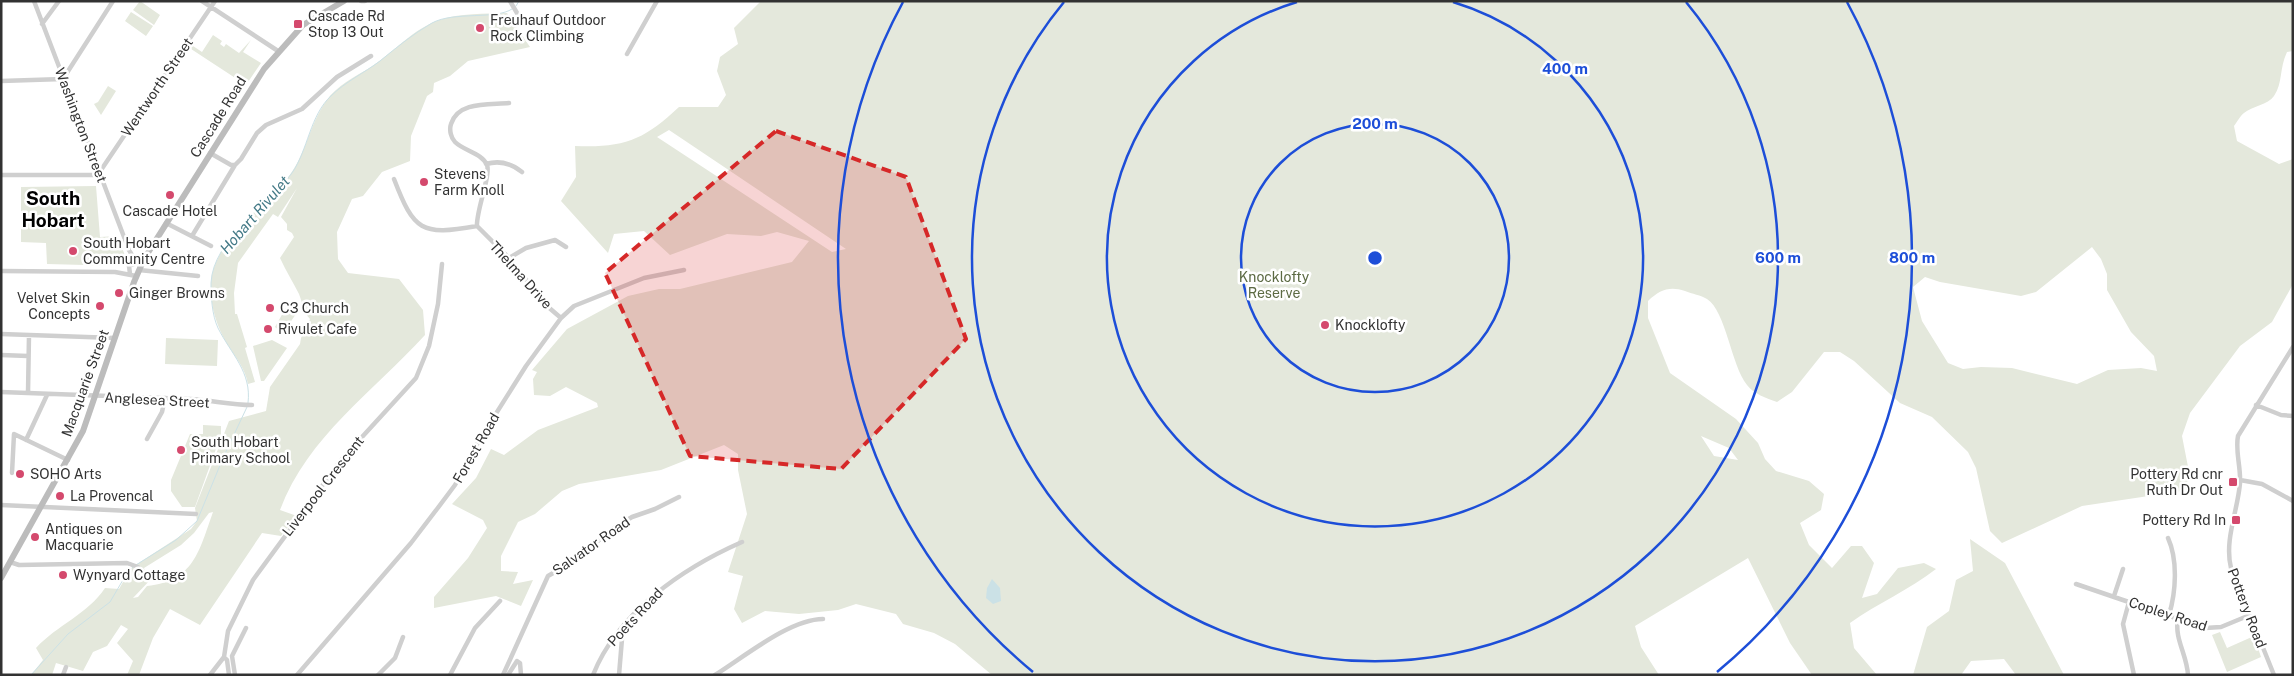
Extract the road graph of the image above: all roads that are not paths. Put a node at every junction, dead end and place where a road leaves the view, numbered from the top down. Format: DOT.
graph roads {
  1 [pos="34,1"];
  2 [pos="59,1"];
  3 [pos="113,1"];
  4 [pos="202,1"];
  5 [pos="215,1"];
  6 [pos="344,1"];
  7 [pos="361,1"];
  8 [pos="365,1"];
  9 [pos="657,1"];
  10 [pos="511,2"];
  11 [pos="210,6"];
  12 [pos="516,11"];
  13 [pos="42,24"];
  14 [pos="278,51"];
  15 [pos="627,54"];
  16 [pos="371,56"];
  17 [pos="63,80"];
  18 [pos="1,81"];
  19 [pos="509,103"];
  20 [pos="210,153"];
  21 [pos="486,164"];
  22 [pos="235,165"];
  23 [pos="522,172"];
  24 [pos="99,174"];
  25 [pos="1,175"];
  26 [pos="394,179"];
  27 [pos="166,223"];
  28 [pos="477,226"];
  29 [pos="192,236"];
  30 [pos="211,246"];
  31 [pos="566,247"];
  32 [pos="129,250"];
  33 [pos="509,258"];
  34 [pos="442,264"];
  35 [pos="129,266"];
  36 [pos="136,270"];
  37 [pos="684,270"];
  38 [pos="1,271"];
  39 [pos="115,272"];
  40 [pos="198,276"];
  41 [pos="561,318"];
  42 [pos="1,334"];
  43 [pos="29,335"];
  44 [pos="115,338"];
  45 [pos="2293,347"];
  46 [pos="1,355"];
  47 [pos="28,356"];
  48 [pos="1,392"];
  49 [pos="28,394"];
  50 [pos="47,394"];
  51 [pos="95,397"];
  52 [pos="165,398"];
  53 [pos="252,405"];
  54 [pos="2256,405"];
  55 [pos="2293,416"];
  56 [pos="148,439"];
  57 [pos="26,440"];
  58 [pos="68,460"];
  59 [pos="12,473"];
  60 [pos="2240,480"];
  61 [pos="679,497"];
  62 [pos="2293,501"];
  63 [pos="1,504"];
  64 [pos="42,507"];
  65 [pos="196,514"];
  66 [pos="2168,538"];
  67 [pos="742,542"];
  68 [pos="10,562"];
  69 [pos="138,567"];
  70 [pos="2123,570"];
  71 [pos="1,578"];
  72 [pos="2076,584"];
  73 [pos="2114,596"];
  74 [pos="500,601"];
  75 [pos="2129,602"];
  76 [pos="2250,615"];
  77 [pos="2169,616"];
  78 [pos="2178,618"];
  79 [pos="823,619"];
  80 [pos="246,628"];
  81 [pos="620,632"];
  82 [pos="403,637"];
  83 [pos="224,656"];
  84 [pos="66,667"];
  85 [pos="380,674"];
  86 [pos="63,675"];
  87 [pos="210,675"];
  88 [pos="230,675"];
  89 [pos="235,675"];
  90 [pos="297,675"];
  91 [pos="450,675"];
  92 [pos="503,675"];
  93 [pos="508,675"];
  94 [pos="521,675"];
  95 [pos="593,675"];
  96 [pos="619,675"];
  97 [pos="716,675"];
  98 [pos="2134,675"];
  99 [pos="2188,675"];
  100 [pos="2274,675"];
  1 -- 13 [label="street, Washington Street"];
  2 -- 13 [label="street"];
  3 -- 17 [label="street"];
  4 -- 11 [label="street"];
  5 -- 11 [label="street, Wentworth Street"];
  6 -- 14 [label="street, Cascade Road"];
  7 -- 8 [label="street"];
  9 -- 15 [label="street"];
  10 -- 12 [label="street"];
  11 -- 14 [label="street"];
  11 -- 24 [label="street, Wentworth Street"];
  13 -- 17 [label="street, Washington Street"];
  14 -- 20 [label="street, Cascade Road"];
  16 -- 22 [label="street"];
  17 -- 18 [label="street"];
  17 -- 24 [label="street, Washington Street"];
  19 -- 21 [label="street"];
  20 -- 22 [label="street"];
  20 -- 27 [label="street, Cascade Road"];
  21 -- 23 [label="street"];
  21 -- 28 [label="street"];
  22 -- 29 [label="street"];
  24 -- 25 [label="street"];
  24 -- 32 [label="street, Washington Street"];
  26 -- 28 [label="street"];
  27 -- 29 [label="street"];
  27 -- 36 [label="street, Cascade Road"];
  28 -- 33 [label="street, Thelma Drive"];
  29 -- 30 [label="street"];
  31 -- 33 [label="street"];
  32 -- 35 [label="street, Washington Street"];
  32 -- 36 [label="street, Washington Street"];
  33 -- 41 [label="street, Thelma Drive"];
  34 -- 83 [label="street, Liverpool Crescent"];
  35 -- 36 [label="street, Washington Street"];
  35 -- 36 [label="street"];
  35 -- 39 [label="street"];
  36 -- 39 [label="street"];
  36 -- 40 [label="street"];
  36 -- 44 [label="street, Macquarie Street"];
  37 -- 41 [label="street, Forest Road"];
  38 -- 39 [label="street"];
  41 -- 90 [label="street, Forest Road"];
  42 -- 43 [label="street"];
  43 -- 44 [label="street"];
  43 -- 47 [label="street"];
  44 -- 51 [label="street, Macquarie Street"];
  45 -- 54 [label="street, Pottery Road"];
  46 -- 47 [label="street"];
  47 -- 49 [label="street"];
  48 -- 49 [label="street, Anglesea Street"];
  49 -- 50 [label="street, Anglesea Street"];
  50 -- 51 [label="street, Anglesea Street"];
  50 -- 57 [label="street"];
  51 -- 52 [label="street, Anglesea Street"];
  51 -- 58 [label="street, Macquarie Street"];
  52 -- 53 [label="street, Anglesea Street"];
  52 -- 56 [label="street"];
  54 -- 55 [label="street"];
  54 -- 60 [label="street, Pottery Road"];
  57 -- 58 [label="street"];
  57 -- 59 [label="street"];
  58 -- 64 [label="street, Macquarie Street"];
  60 -- 62 [label="street"];
  60 -- 76 [label="street, Pottery Road"];
  61 -- 92 [label="street, Salvator Road"];
  63 -- 64 [label="street"];
  64 -- 65 [label="street"];
  64 -- 68 [label="street, Macquarie Street"];
  66 -- 77 [label="street"];
  67 -- 81 [label="street, Poets Road"];
  68 -- 69 [label="street"];
  68 -- 71 [label="street, Macquarie Street"];
  70 -- 73 [label="street, Copley Road"];
  72 -- 73 [label="street, Copley Road"];
  73 -- 75 [label="street, Copley Road"];
  74 -- 91 [label="street"];
  75 -- 77 [label="street, Copley Road"];
  75 -- 98 [label="street"];
  76 -- 78 [label="street, Copley Road"];
  76 -- 100 [label="street, Pottery Road"];
  77 -- 78 [label="street, Copley Road"];
  78 -- 99 [label="street"];
  79 -- 97 [label="street"];
  80 -- 89 [label="street"];
  81 -- 95 [label="street, Poets Road"];
  81 -- 96 [label="street"];
  82 -- 85 [label="street"];
  83 -- 87 [label="street, Liverpool Crescent"];
  83 -- 88 [label="street, Liverpool Crescent"];
  84 -- 86 [label="street"];
  93 -- 94 [label="street"];
}
